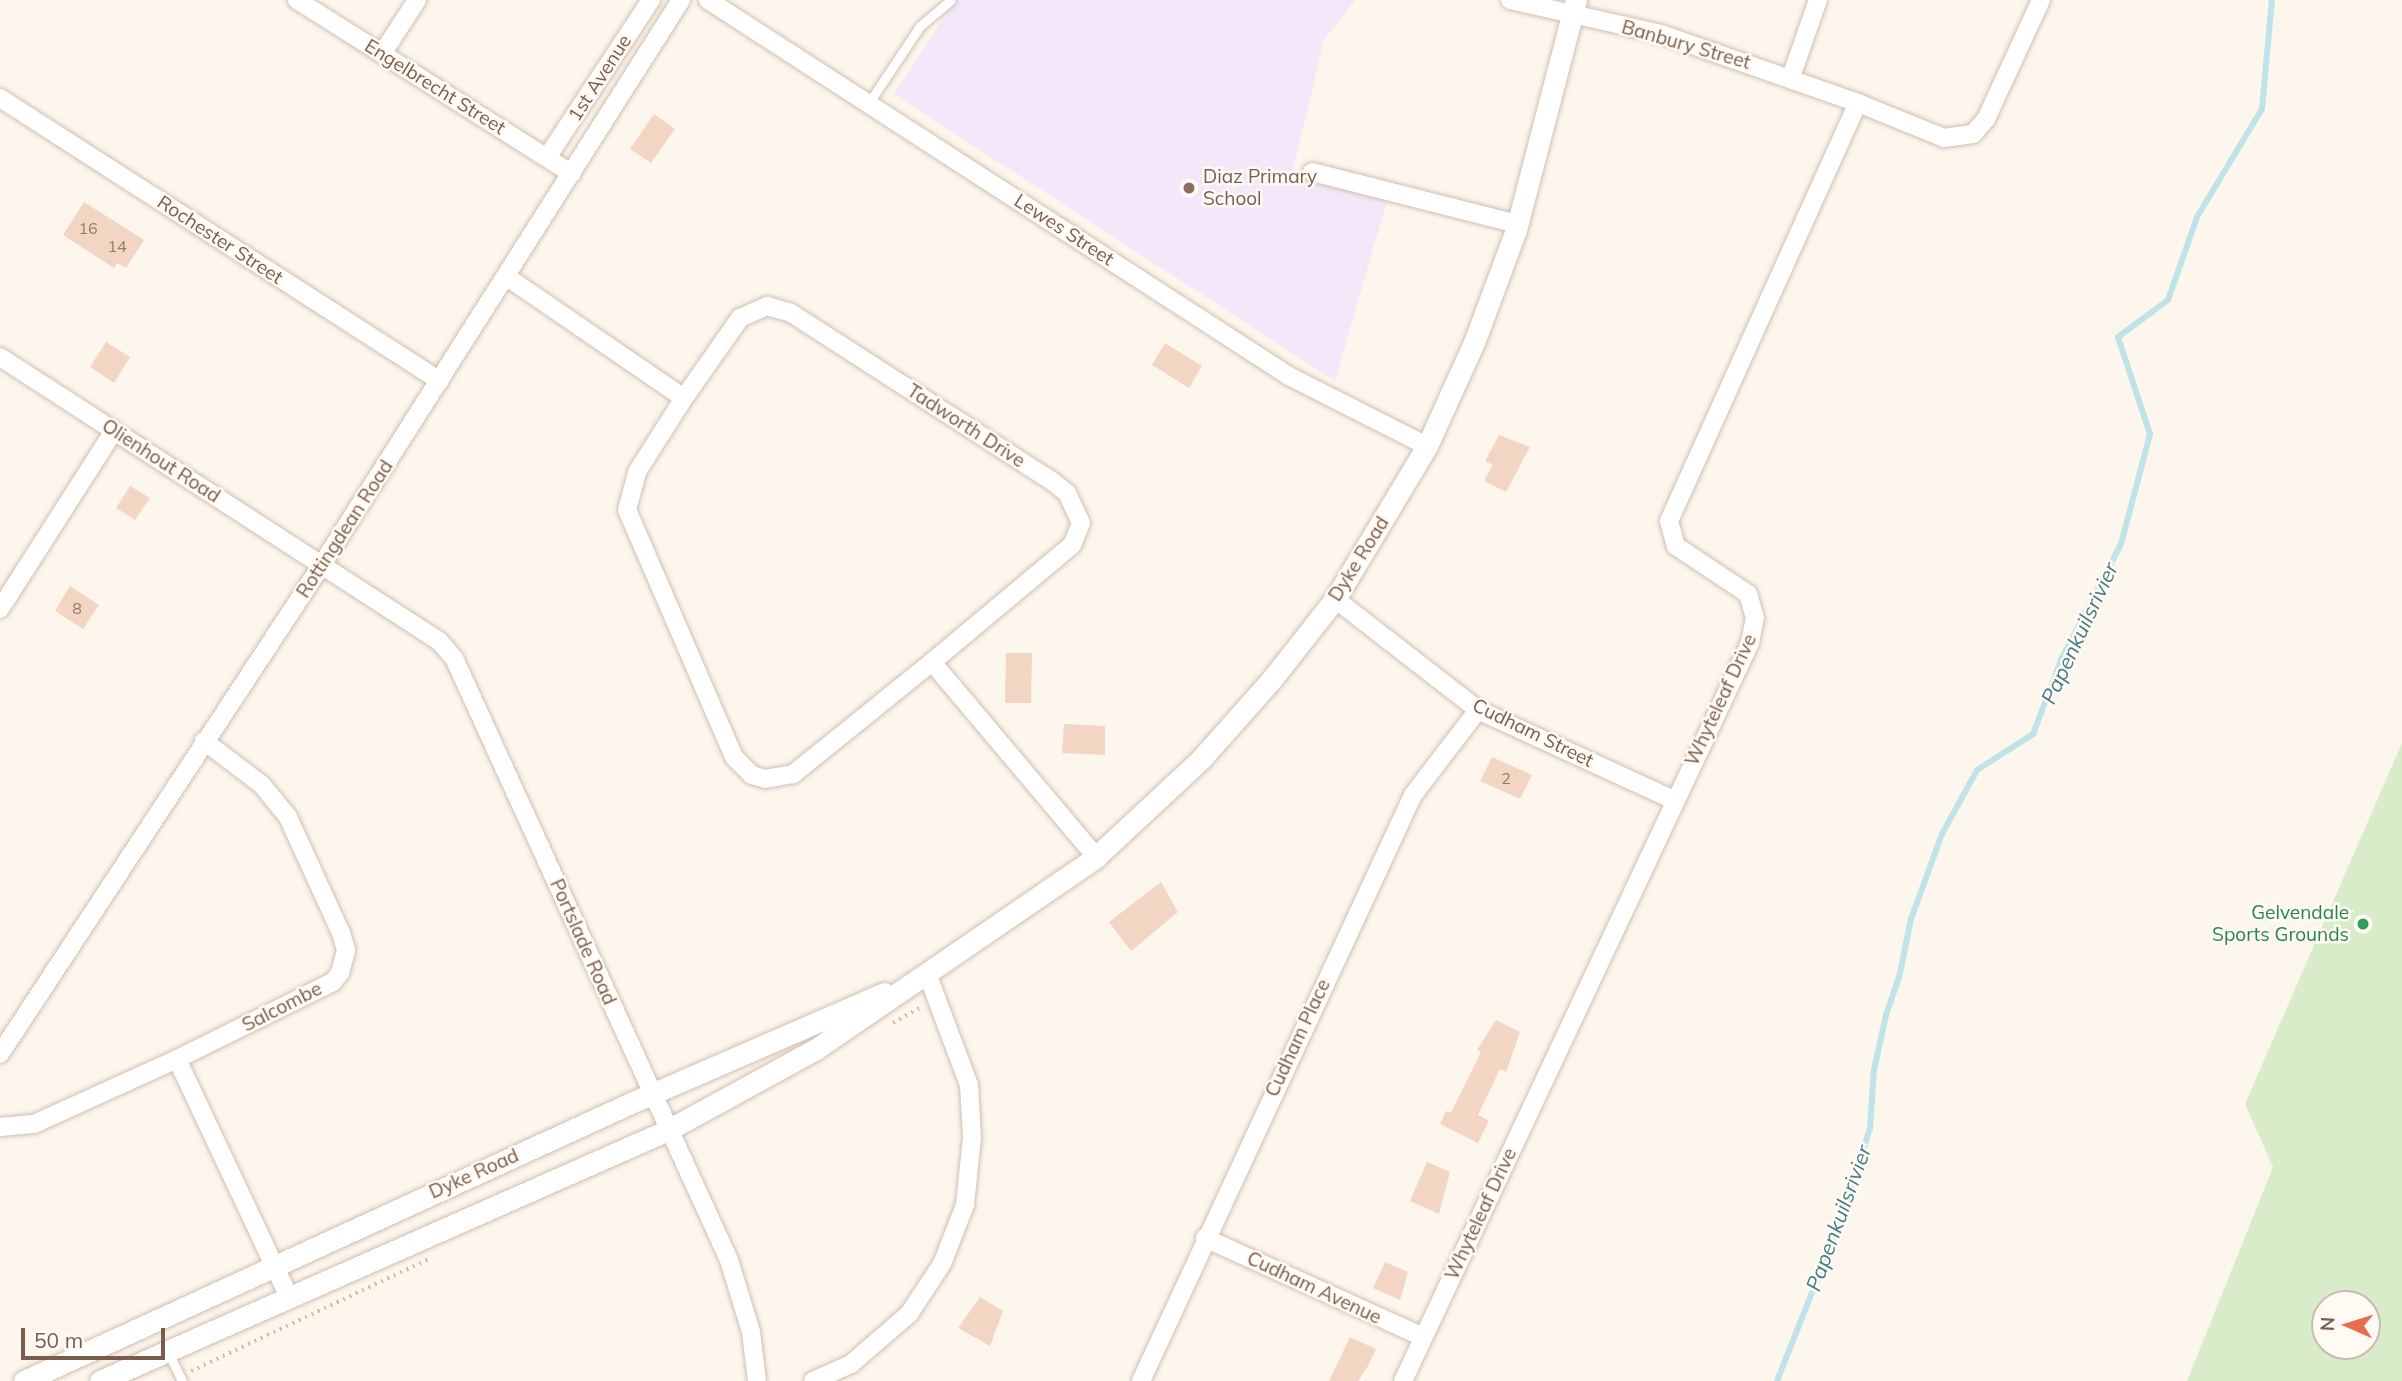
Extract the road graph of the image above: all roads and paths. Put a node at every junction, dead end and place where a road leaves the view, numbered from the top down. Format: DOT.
graph roads {
  1 [pos="297,0"];
  2 [pos="417,0"];
  3 [pos="652,0"];
  4 [pos="681,0"];
  5 [pos="708,0"];
  6 [pos="951,0"];
  7 [pos="1510,0"];
  8 [pos="1818,0"];
  9 [pos="2041,0"];
  10 [pos="1574,7"];
  11 [pos="382,54"];
  12 [pos="1791,77"];
  13 [pos="0,98"];
  14 [pos="1858,103"];
  15 [pos="869,104"];
  16 [pos="548,156"];
  17 [pos="1312,172"];
  18 [pos="572,174"];
  19 [pos="1518,224"];
  20 [pos="507,277"];
  21 [pos="0,357"];
  22 [pos="440,381"];
  23 [pos="684,398"];
  24 [pos="114,431"];
  25 [pos="1427,446"];
  26 [pos="321,566"];
  27 [pos="1335,599"];
  28 [pos="0,609"];
  29 [pos="932,663"];
  30 [pos="1478,710"];
  31 [pos="204,741"];
  32 [pos="1674,800"];
  33 [pos="1096,857"];
  34 [pos="927,973"];
  35 [pos="0,1054"];
  36 [pos="177,1059"];
  37 [pos="651,1094"];
  38 [pos="0,1127"];
  39 [pos="668,1130"];
  40 [pos="1205,1238"];
  41 [pos="275,1264"];
  42 [pos="288,1295"];
  43 [pos="1423,1337"];
  44 [pos="168,1350"];
  45 [pos="24,1381"];
  46 [pos="100,1381"];
  47 [pos="182,1381"];
  48 [pos="757,1381"];
  49 [pos="813,1381"];
  50 [pos="1141,1381"];
  51 [pos="1403,1381"];
  1 -- 11 [label="street, Engelbrecht Street"];
  2 -- 11 [label="street"];
  3 -- 16 [label="street, 1st Avenue"];
  4 -- 18 [label="street, Rottingdean Road"];
  5 -- 15 [label="street, Lewes Street"];
  6 -- 15 [label="lane"];
  7 -- 10 [label="street, Banbury Street"];
  8 -- 12 [label="street"];
  9 -- 14 [label="street"];
  10 -- 12 [label="street, Banbury Street"];
  10 -- 19 [label="street, Dyke Road"];
  11 -- 16 [label="street, Engelbrecht Street"];
  12 -- 14 [label="street, Banbury Street"];
  13 -- 22 [label="street, Rochester Street"];
  14 -- 32 [label="street, Whyteleaf Drive"];
  15 -- 25 [label="street, Lewes Street"];
  16 -- 18 [label="street, Engelbrecht Street"];
  17 -- 19 [label="street"];
  18 -- 20 [label="street, Rottingdean Road"];
  19 -- 25 [label="street, Dyke Road"];
  20 -- 22 [label="street, Rottingdean Road"];
  20 -- 23 [label="street"];
  21 -- 24 [label="street, Olienhout Road"];
  22 -- 26 [label="street, Rottingdean Road"];
  23 -- 29 [label="street, Tadworth Drive"];
  23 -- 29 [label="street, Tadworth Drive"];
  24 -- 26 [label="street, Olienhout Road"];
  24 -- 28 [label="street"];
  25 -- 27 [label="street, Dyke Road"];
  26 -- 31 [label="street, Rottingdean Road"];
  26 -- 37 [label="street, Portslade Road"];
  27 -- 30 [label="street, Cudham Street"];
  27 -- 33 [label="street, Dyke Road"];
  29 -- 33 [label="street"];
  30 -- 32 [label="street, Cudham Street"];
  30 -- 40 [label="street, Cudham Place"];
  31 -- 35 [label="street, Rottingdean Road"];
  31 -- 36 [label="street, Salcombe"];
  32 -- 43 [label="street, Whyteleaf Drive"];
  33 -- 34 [label="street, Dyke Road"];
  34 -- 37 [label="street, Dyke Road"];
  34 -- 39 [label="street, Dyke Road"];
  34 -- 49 [label="street"];
  36 -- 38 [label="street, Salcombe"];
  36 -- 41 [label="street"];
  37 -- 39 [label="street, Portslade Road"];
  37 -- 41 [label="street, Dyke Road"];
  39 -- 42 [label="street, Dyke Road"];
  39 -- 48 [label="street, Portslade Road"];
  40 -- 43 [label="street, Cudham Avenue"];
  40 -- 50 [label="street, Cudham Place"];
  41 -- 42 [label="street"];
  41 -- 45 [label="street, Dyke Road"];
  42 -- 44 [label="street, Dyke Road"];
  43 -- 51 [label="street, Whyteleaf Drive"];
  44 -- 46 [label="street, Dyke Road"];
  44 -- 47 [label="lane"];
}
